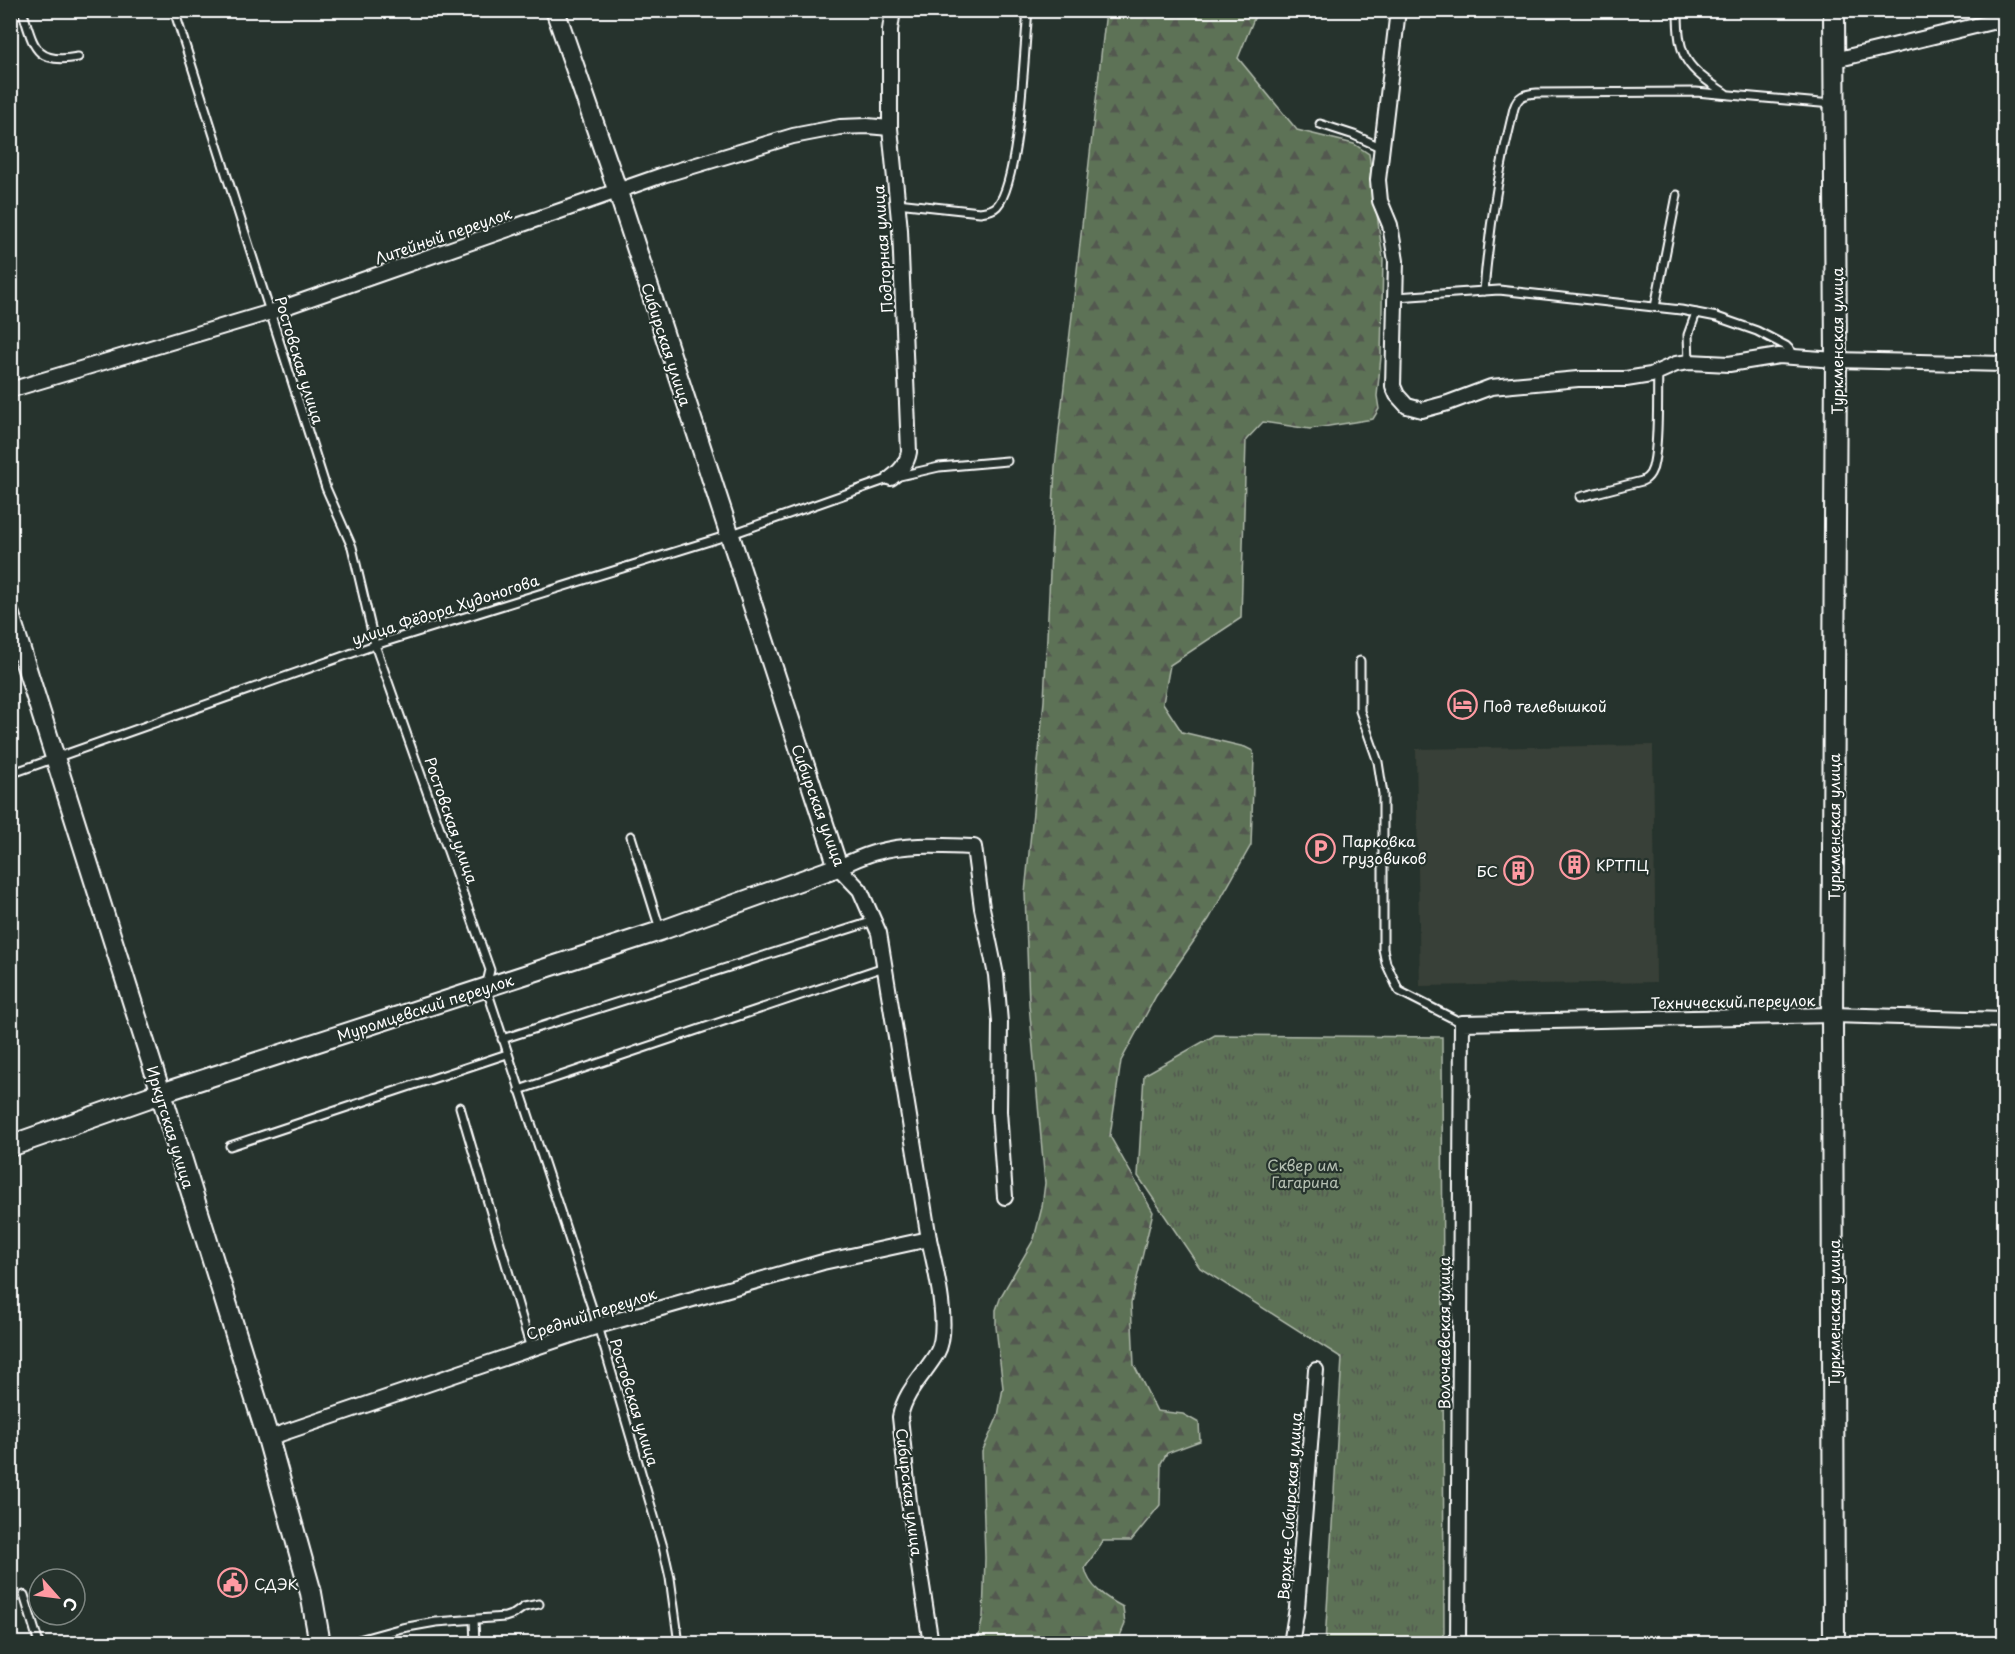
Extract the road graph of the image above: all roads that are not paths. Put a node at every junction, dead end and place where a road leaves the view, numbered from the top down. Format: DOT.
graph roads {
  1 [pos="22,10"];
  2 [pos="174,10"];
  3 [pos="555,10"];
  4 [pos="892,10"];
  5 [pos="1028,10"];
  6 [pos="1398,10"];
  7 [pos="1678,10"];
  8 [pos="1834,10"];
  9 [pos="2004,18"];
  10 [pos="78,57"];
  11 [pos="1834,60"];
  12 [pos="1728,94"];
  13 [pos="1835,104"];
  14 [pos="1320,124"];
  15 [pos="890,128"];
  16 [pos="1382,148"];
  17 [pos="618,192"];
  18 [pos="1677,195"];
  19 [pos="897,203"];
  20 [pos="1484,291"];
  21 [pos="1396,297"];
  22 [pos="1655,307"];
  23 [pos="271,312"];
  24 [pos="1696,312"];
  25 [pos="1797,357"];
  26 [pos="1836,360"];
  27 [pos="1689,362"];
  28 [pos="2004,364"];
  29 [pos="1658,371"];
  30 [pos="10,390"];
  31 [pos="1007,461"];
  32 [pos="891,478"];
  33 [pos="1580,498"];
  34 [pos="729,535"];
  35 [pos="10,615"];
  36 [pos="375,645"];
  37 [pos="1360,660"];
  38 [pos="56,758"];
  39 [pos="10,774"];
  40 [pos="631,836"];
  41 [pos="838,867"];
  42 [pos="874,921"];
  43 [pos="660,931"];
  44 [pos="884,967"];
  45 [pos="486,987"];
  46 [pos="1832,1015"];
  47 [pos="2004,1020"];
  48 [pos="1462,1023"];
  49 [pos="502,1040"];
  50 [pos="507,1054"];
  51 [pos="519,1090"];
  52 [pos="160,1093"];
  53 [pos="460,1107"];
  54 [pos="10,1146"];
  55 [pos="230,1146"];
  56 [pos="1005,1197"];
  57 [pos="929,1239"];
  58 [pos="598,1326"];
  59 [pos="531,1349"];
  60 [pos="1316,1370"];
  61 [pos="268,1438"];
  62 [pos="24,1595"];
  63 [pos="539,1604"];
  64 [pos="474,1620"];
  65 [pos="39,1644"];
  66 [pos="320,1644"];
  67 [pos="344,1644"];
  68 [pos="475,1644"];
  69 [pos="679,1644"];
  70 [pos="931,1644"];
  71 [pos="1291,1644"];
  72 [pos="1458,1644"];
  73 [pos="1834,1644"];
  1 -- 10 [label="lane"];
  2 -- 23 [label="lane, Ростовская улица"];
  3 -- 17 [label="street, Сибирская улица"];
  4 -- 15 [label="street, Подгорная улица"];
  5 -- 19 [label="lane"];
  6 -- 16 [label="street"];
  7 -- 12 [label="lane"];
  8 -- 11 [label="main road, Туркменская улица"];
  9 -- 11 [label="street"];
  11 -- 13 [label="main road, Туркменская улица"];
  12 -- 13 [label="lane"];
  12 -- 20 [label="lane"];
  13 -- 26 [label="main road, Туркменская улица"];
  14 -- 16 [label="lane"];
  15 -- 17 [label="street, Литейный переулок"];
  15 -- 19 [label="street, Подгорная улица"];
  16 -- 21 [label="street"];
  17 -- 23 [label="street, Литейный переулок"];
  17 -- 34 [label="street, Сибирская улица"];
  18 -- 22 [label="lane"];
  19 -- 32 [label="street, Подгорная улица"];
  20 -- 21 [label="lane"];
  20 -- 22 [label="lane"];
  21 -- 29 [label="street"];
  22 -- 24 [label="lane"];
  23 -- 30 [label="street, Литейный переулок"];
  23 -- 36 [label="lane, Ростовская улица"];
  24 -- 25 [label="lane"];
  24 -- 27 [label="lane"];
  25 -- 26 [label="street"];
  25 -- 27 [label="street"];
  26 -- 28 [label="street"];
  26 -- 46 [label="main road, Туркменская улица"];
  27 -- 29 [label="street"];
  29 -- 33 [label="lane"];
  31 -- 32 [label="lane, улица Фёдора Худоногова"];
  32 -- 34 [label="lane, улица Фёдора Худоногова"];
  34 -- 36 [label="lane, улица Фёдора Худоногова"];
  34 -- 41 [label="street, Сибирская улица"];
  35 -- 38 [label="street, Иркутская улица"];
  36 -- 38 [label="lane, улица Фёдора Худоногова"];
  36 -- 45 [label="lane, Ростовская улица"];
  37 -- 48 [label="lane"];
  38 -- 39 [label="lane, улица Фёдора Худоногова"];
  38 -- 52 [label="street, Иркутская улица"];
  40 -- 43 [label="lane"];
  41 -- 42 [label="street, Сибирская улица"];
  41 -- 43 [label="street, Муромцевский переулок"];
  41 -- 56 [label="street"];
  42 -- 44 [label="street, Сибирская улица"];
  42 -- 49 [label="lane"];
  43 -- 45 [label="street, Муромцевский переулок"];
  44 -- 51 [label="lane"];
  44 -- 57 [label="street, Сибирская улица"];
  45 -- 49 [label="lane, Ростовская улица"];
  45 -- 52 [label="street, Муромцевский переулок"];
  46 -- 47 [label="street, Технический переулок"];
  46 -- 48 [label="street, Технический переулок"];
  46 -- 73 [label="main road, Туркменская улица"];
  48 -- 72 [label="street, Волочаевская улица"];
  49 -- 50 [label="lane, Ростовская улица"];
  50 -- 51 [label="lane, Ростовская улица"];
  50 -- 55 [label="lane"];
  51 -- 58 [label="lane, Ростовская улица"];
  52 -- 54 [label="main road, Муромцевский переулок"];
  52 -- 61 [label="main road, Иркутская улица"];
  53 -- 59 [label="lane"];
  57 -- 58 [label="street, Средний переулок"];
  57 -- 70 [label="street, Сибирская улица"];
  58 -- 59 [label="street, Средний переулок"];
  58 -- 69 [label="lane, Ростовская улица"];
  59 -- 61 [label="street, Средний переулок"];
  60 -- 71 [label="street, Верхне-Сибирская улица"];
  61 -- 66 [label="main road, Иркутская улица"];
  62 -- 65 [label="lane"];
  63 -- 64 [label="lane"];
  64 -- 67 [label="lane"];
  64 -- 68 [label="lane"];
}
